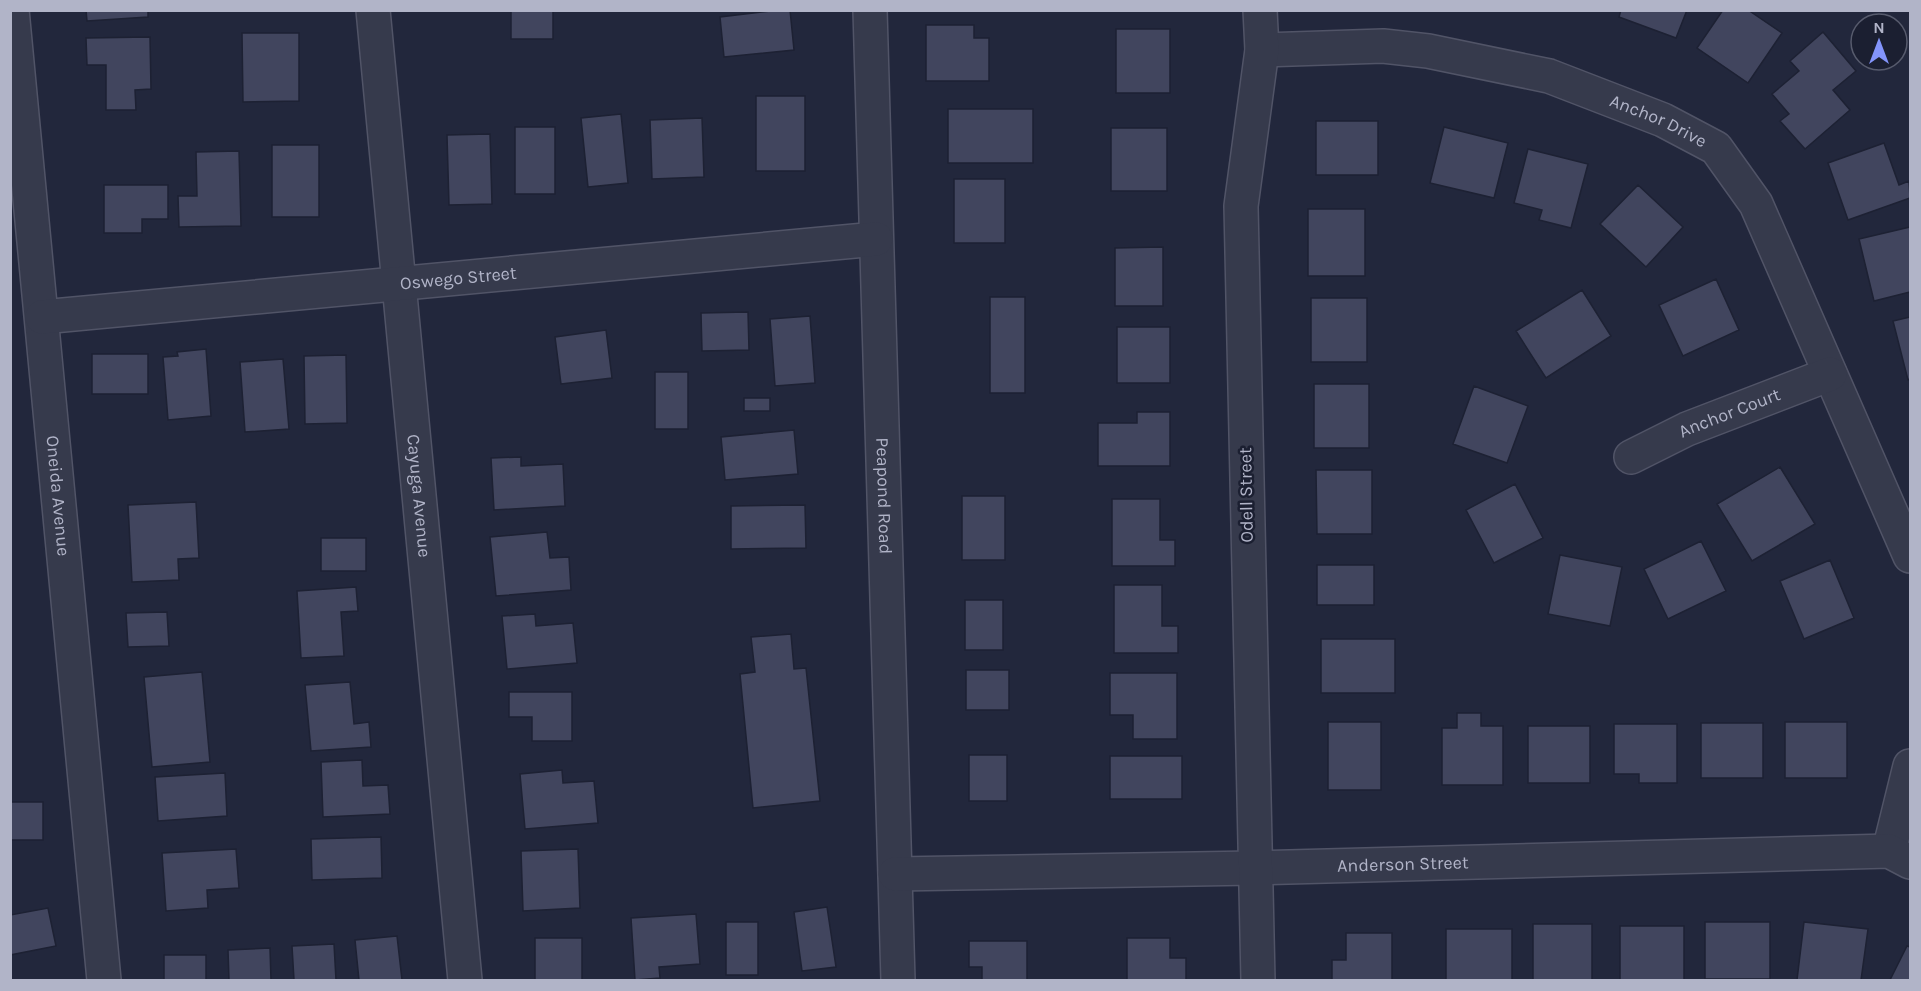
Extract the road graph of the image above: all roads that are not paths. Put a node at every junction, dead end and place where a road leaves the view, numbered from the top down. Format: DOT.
graph roads {
  1 [pos="12,10"];
  2 [pos="373,10"];
  3 [pos="870,10"];
  4 [pos="1260,10"];
  5 [pos="1262,50"];
  6 [pos="876,239"];
  7 [pos="399,285"];
  8 [pos="42,317"];
  9 [pos="1830,374"];
  10 [pos="1631,457"];
  11 [pos="1911,556"];
  12 [pos="1911,766"];
  13 [pos="1900,856"];
  14 [pos="1254,868"];
  15 [pos="895,874"];
  16 [pos="104,981"];
  17 [pos="465,981"];
  18 [pos="898,981"];
  19 [pos="1258,981"];
  1 -- 8 [label="street, Oneida Avenue"];
  2 -- 7 [label="street, Cayuga Avenue"];
  3 -- 6 [label="street, Peapond Road"];
  4 -- 5 [label="street, Odell Street"];
  5 -- 9 [label="street, Anchor Drive"];
  5 -- 14 [label="street, Odell Street"];
  6 -- 7 [label="street, Oswego Street"];
  6 -- 15 [label="street, Peapond Road"];
  7 -- 8 [label="street, Oswego Street"];
  7 -- 17 [label="street, Cayuga Avenue"];
  8 -- 16 [label="street, Oneida Avenue"];
  9 -- 10 [label="street, Anchor Court"];
  9 -- 11 [label="street, Anchor Drive"];
  12 -- 13 [label="street"];
  13 -- 14 [label="street, Anderson Street"];
  14 -- 15 [label="street, Anderson Street"];
  14 -- 19 [label="street, Odell Street"];
  15 -- 18 [label="street, Peapond Road"];
}
